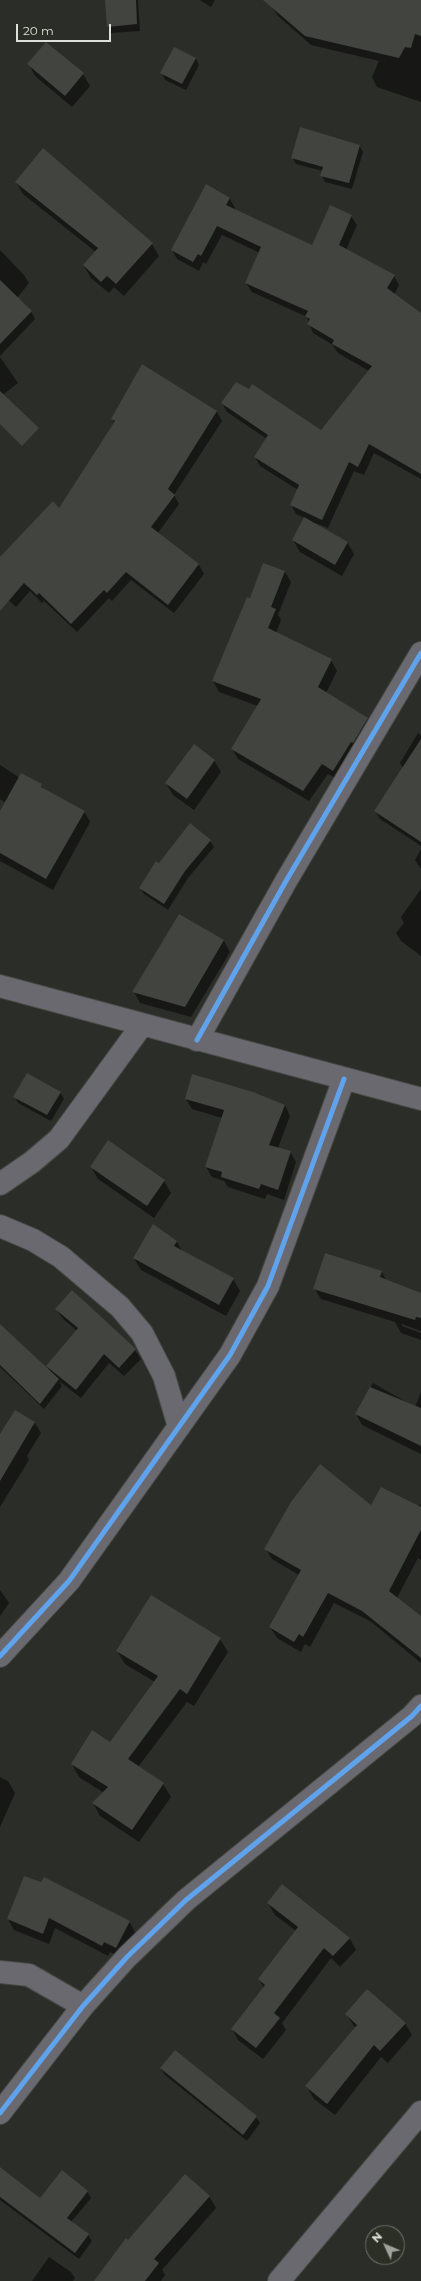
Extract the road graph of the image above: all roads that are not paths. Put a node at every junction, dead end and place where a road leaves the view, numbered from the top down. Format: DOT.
graph roads {
  1 [pos="421,653"];
  2 [pos="0,986"];
  3 [pos="142,1025"];
  4 [pos="197,1040"];
  5 [pos="344,1079"];
  6 [pos="421,1099"];
  7 [pos="0,1184"];
  8 [pos="0,1226"];
  9 [pos="179,1427"];
  10 [pos="0,1656"];
  11 [pos="421,1706"];
  12 [pos="0,1972"];
  13 [pos="83,2006"];
  14 [pos="421,2112"];
  15 [pos="0,2113"];
  16 [pos="279,2281"];
  1 -- 4 [label="street"];
  2 -- 3 [label="street"];
  3 -- 4 [label="street"];
  3 -- 7 [label="street"];
  4 -- 5 [label="street"];
  5 -- 6 [label="street"];
  5 -- 9 [label="street"];
  8 -- 9 [label="street"];
  9 -- 10 [label="street"];
  11 -- 13 [label="street"];
  12 -- 13 [label="street"];
  13 -- 15 [label="street"];
  14 -- 16 [label="street"];
}
